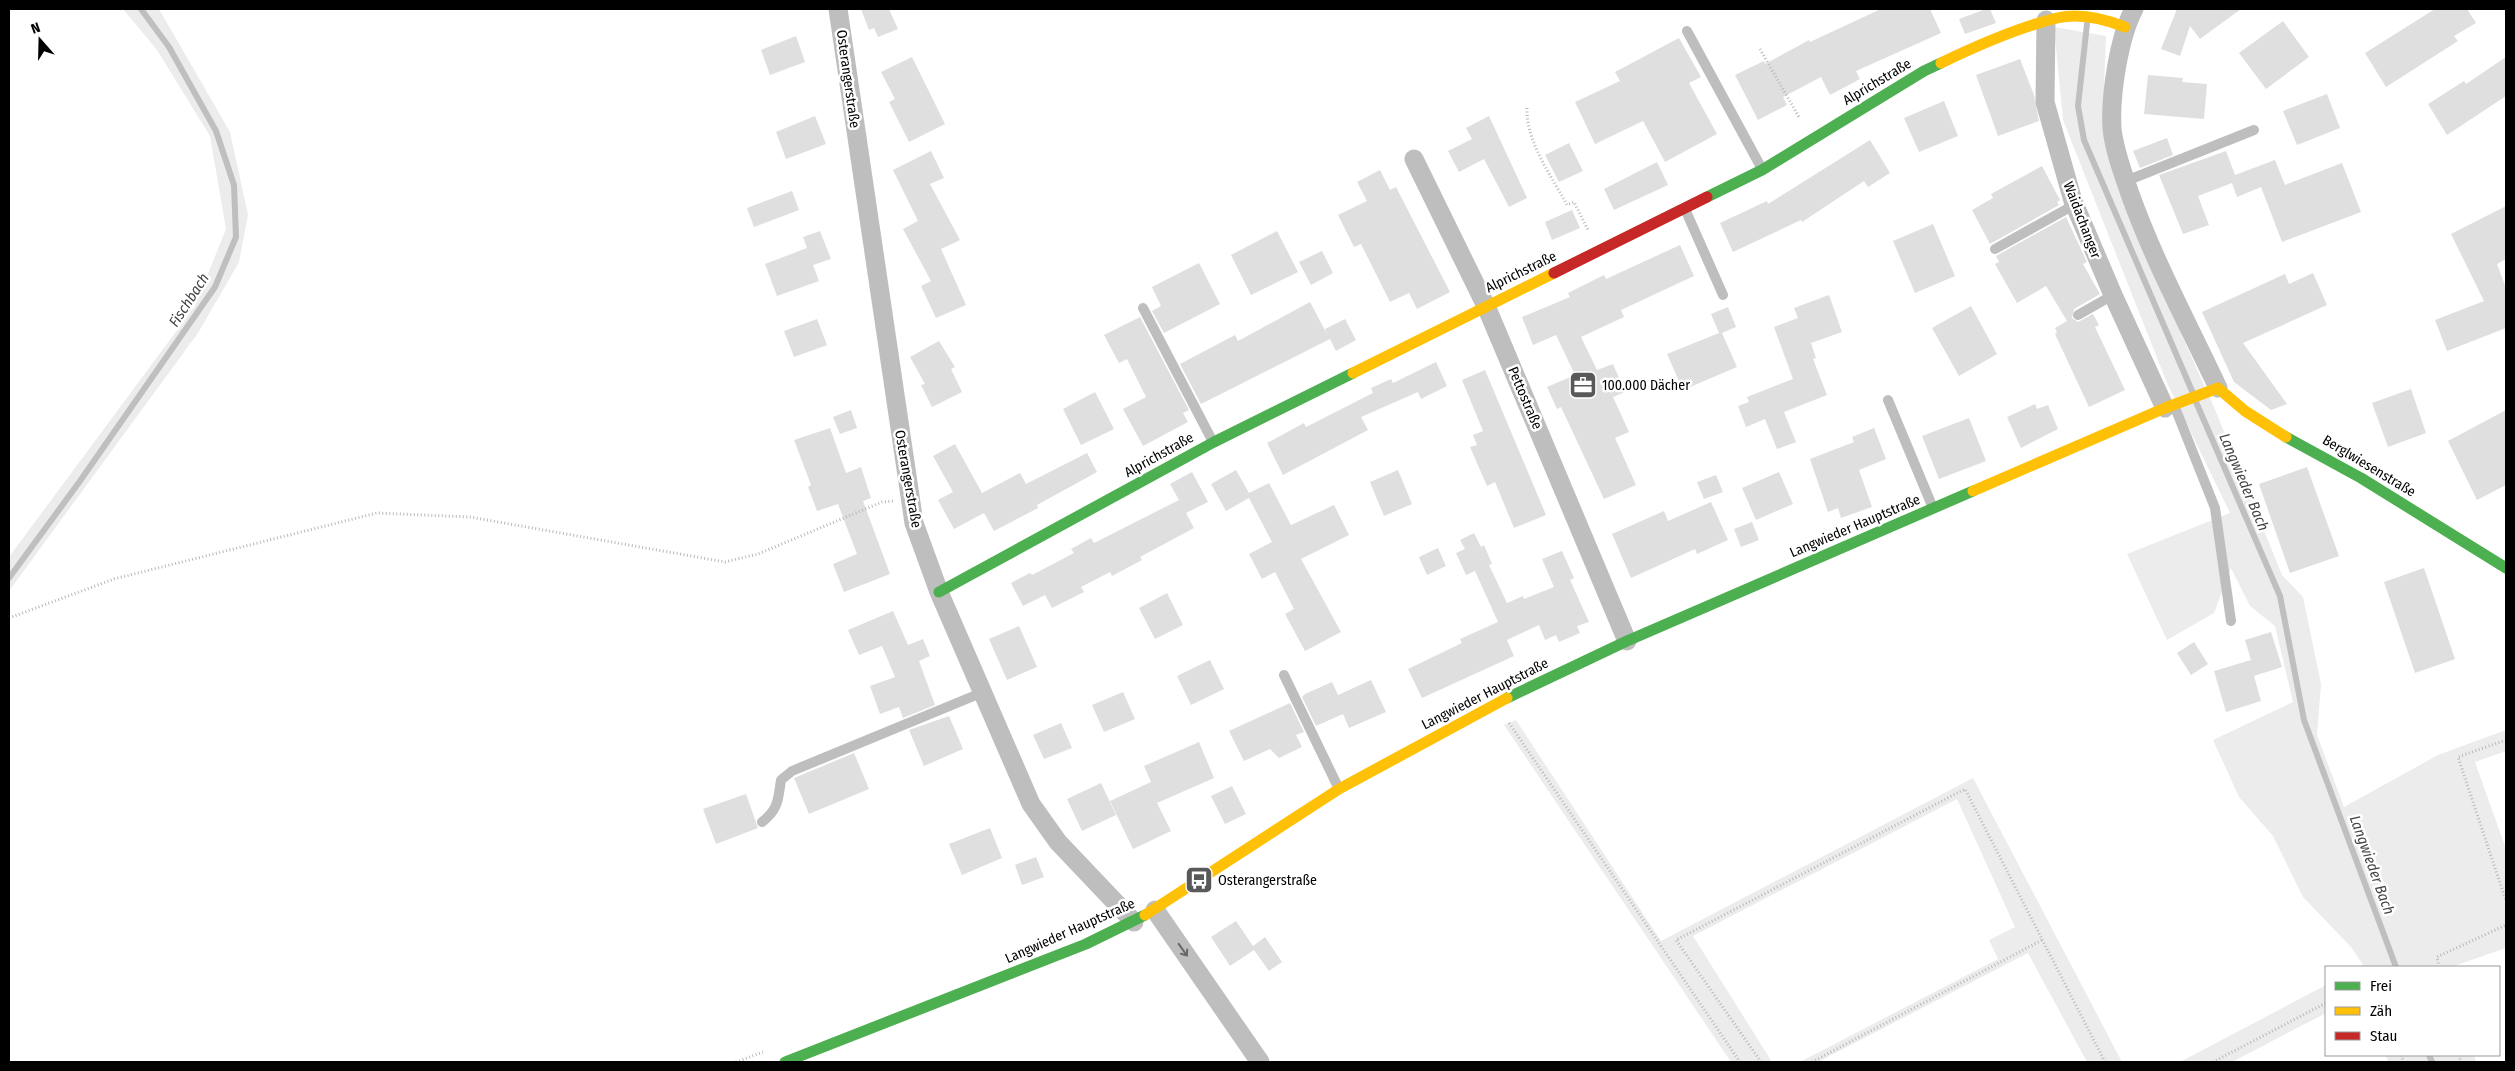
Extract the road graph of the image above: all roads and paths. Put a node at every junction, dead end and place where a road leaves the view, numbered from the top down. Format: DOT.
graph roads {
  1 [pos="838,9"];
  2 [pos="2134,9"];
  3 [pos="2046,20"];
  4 [pos="2118,24"];
  5 [pos="1687,31"];
  6 [pos="1760,50"];
  7 [pos="1527,108"];
  8 [pos="2254,130"];
  9 [pos="1812,139"];
  10 [pos="1414,159"];
  11 [pos="1762,170"];
  12 [pos="2126,181"];
  13 [pos="2074,205"];
  14 [pos="1685,207"];
  15 [pos="1995,249"];
  16 [pos="1598,250"];
  17 [pos="1723,295"];
  18 [pos="2113,295"];
  19 [pos="1486,306"];
  20 [pos="1143,308"];
  21 [pos="2078,315"];
  22 [pos="2214,390"];
  23 [pos="1888,400"];
  24 [pos="2169,406"];
  25 [pos="1214,442"];
  26 [pos="909,498"];
  27 [pos="1934,509"];
  28 [pos="2506,568"];
  29 [pos="939,592"];
  30 [pos="9,618"];
  31 [pos="2231,621"];
  32 [pos="1627,641"];
  33 [pos="1284,676"];
  34 [pos="981,692"];
  35 [pos="1496,704"];
  36 [pos="2506,740"];
  37 [pos="1339,789"];
  38 [pos="762,822"];
  39 [pos="2506,901"];
  40 [pos="1155,910"];
  41 [pos="1134,922"];
  42 [pos="2506,925"];
  43 [pos="2042,940"];
  44 [pos="2439,966"];
  45 [pos="2325,1004"];
  46 [pos="785,1062"];
  47 [pos="1260,1062"];
  48 [pos="1740,1062"];
  49 [pos="1761,1062"];
  50 [pos="1812,1062"];
  51 [pos="2105,1062"];
  52 [pos="2213,1062"];
  1 -- 26 [label="street, Osterangerstraße"];
  2 -- 4 [label="street"];
  3 -- 4 [label="street, Alprichstraße"];
  3 -- 9 [label="street, Alprichstraße"];
  3 -- 13 [label="street, Waidachanger"];
  4 -- 12 [label="street"];
  5 -- 11 [label="lane"];
  6 -- 9 [label="path"];
  7 -- 16 [label="path"];
  8 -- 12 [label="lane"];
  9 -- 11 [label="street, Alprichstraße"];
  10 -- 19 [label="street, Pettostraße"];
  11 -- 14 [label="street, Alprichstraße"];
  12 -- 22 [label="street"];
  13 -- 15 [label="lane"];
  13 -- 18 [label="street, Waidachanger"];
  14 -- 16 [label="street, Alprichstraße"];
  14 -- 17 [label="lane"];
  16 -- 19 [label="street, Alprichstraße"];
  18 -- 21 [label="lane"];
  18 -- 24 [label="street, Waidachanger"];
  19 -- 25 [label="street, Alprichstraße"];
  19 -- 32 [label="street, Pettostraße"];
  20 -- 25 [label="lane"];
  22 -- 24 [label="street, Langwieder Hauptstraße"];
  22 -- 28 [label="street, Berglwiesenstraße"];
  23 -- 27 [label="lane"];
  24 -- 27 [label="street, Langwieder Hauptstraße"];
  24 -- 31 [label="lane"];
  25 -- 29 [label="street, Alprichstraße"];
  26 -- 29 [label="street, Osterangerstraße"];
  26 -- 30 [label="path"];
  27 -- 32 [label="street, Langwieder Hauptstraße"];
  29 -- 34 [label="street, Osterangerstraße"];
  32 -- 35 [label="street, Langwieder Hauptstraße"];
  33 -- 37 [label="lane"];
  34 -- 38 [label="lane"];
  34 -- 41 [label="street, Osterangerstraße"];
  35 -- 37 [label="street, Langwieder Hauptstraße"];
  35 -- 48 [label="path"];
  36 -- 39 [label="path"];
  37 -- 40 [label="street, Langwieder Hauptstraße"];
  40 -- 41 [label="street, Langwieder Hauptstraße"];
  40 -- 47 [label="street, one-way"];
  41 -- 46 [label="street, Langwieder Hauptstraße"];
  42 -- 44 [label="path"];
  43 -- 49 [label="path"];
  43 -- 50 [label="path"];
  43 -- 51 [label="path"];
  45 -- 52 [label="path"];
}
